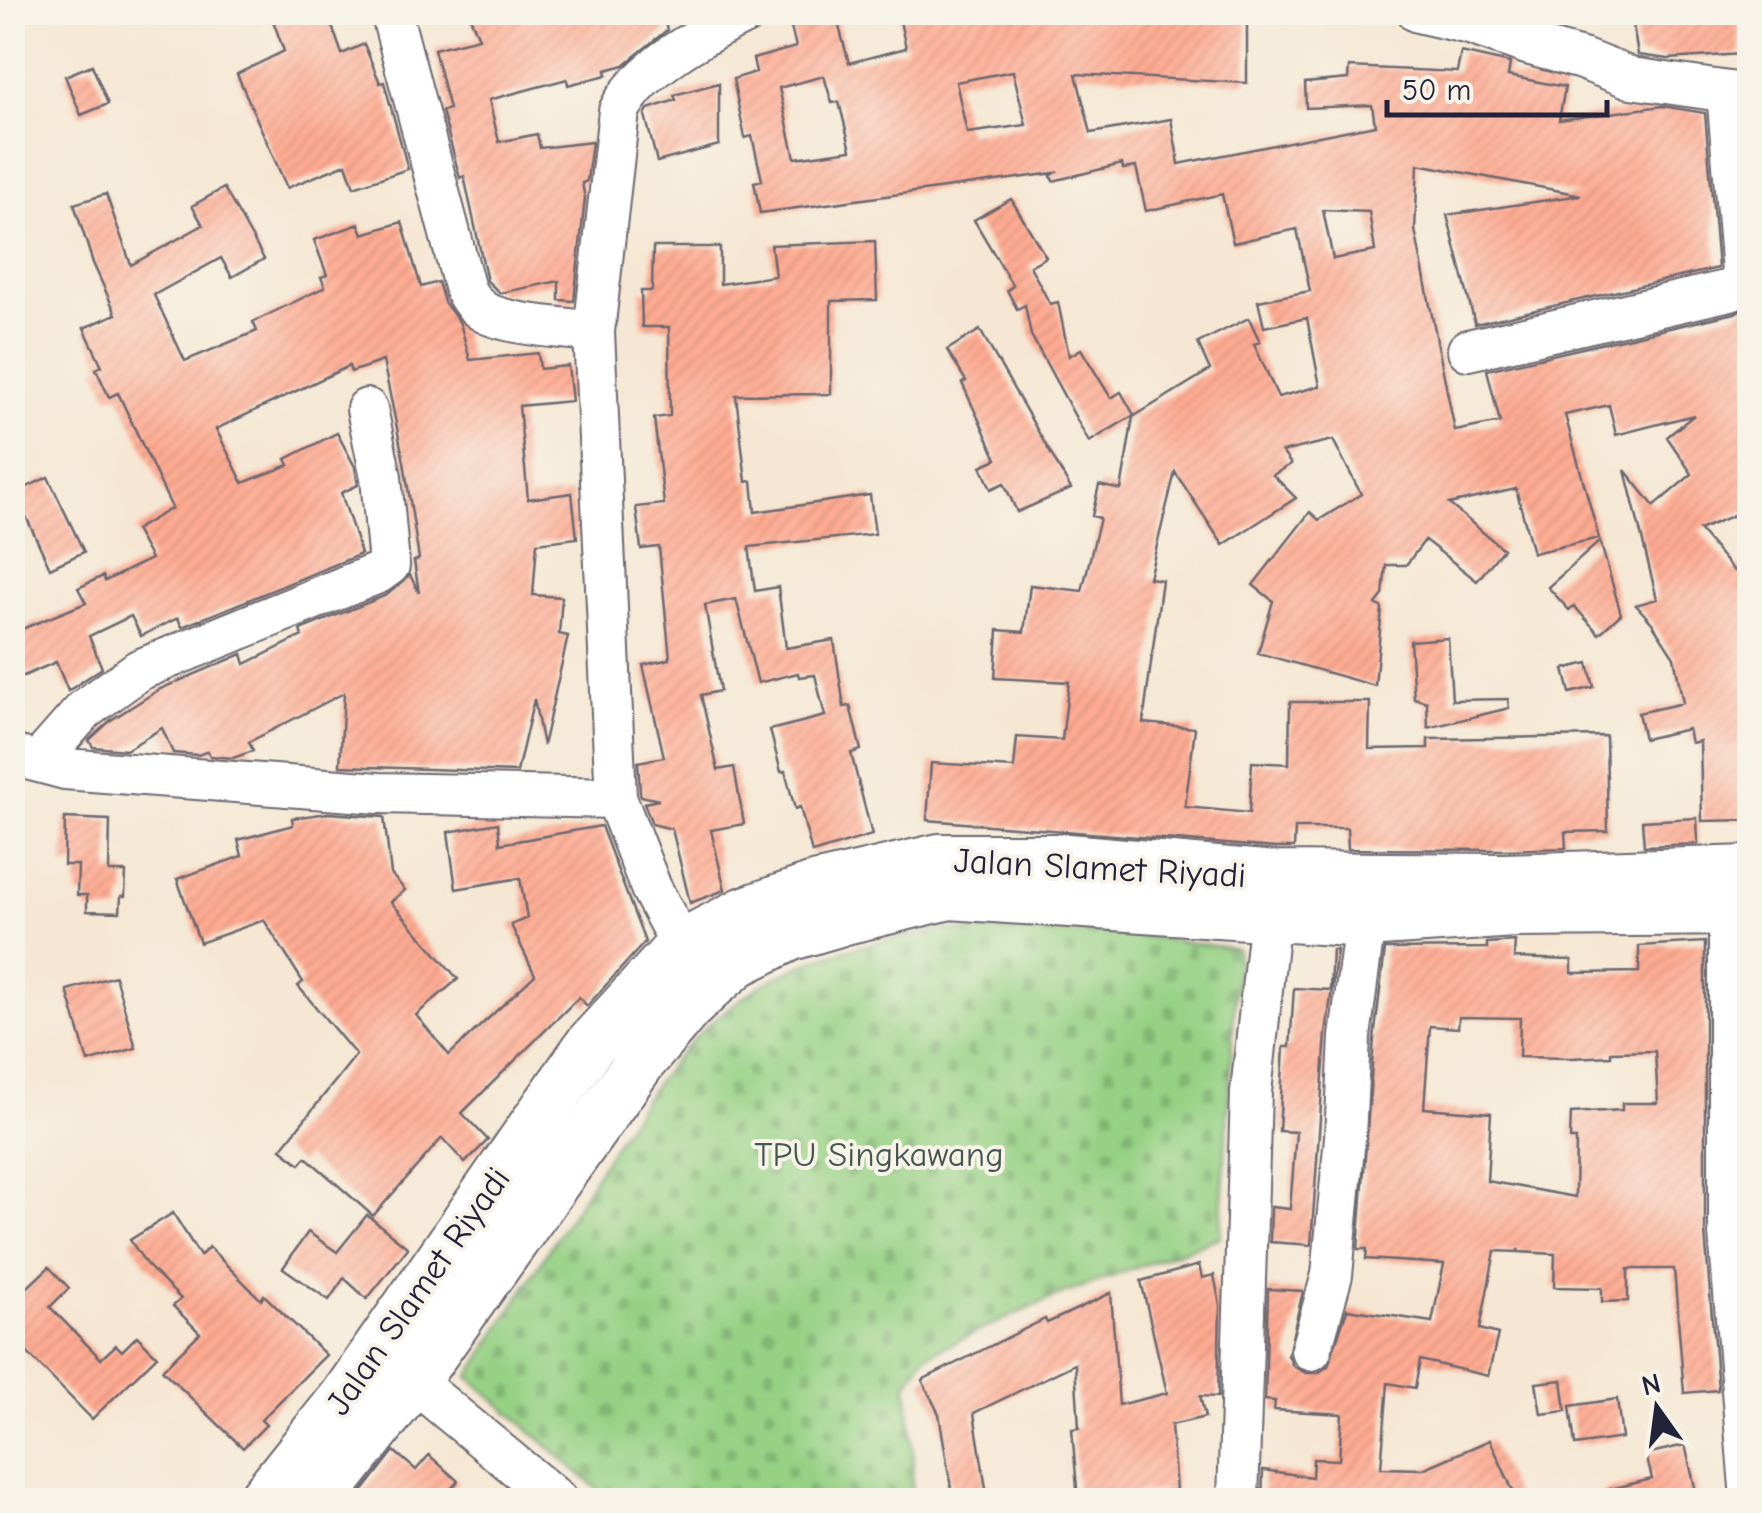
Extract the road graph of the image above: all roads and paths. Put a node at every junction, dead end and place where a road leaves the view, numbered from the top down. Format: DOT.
graph roads {
  1 [pos="391,12"];
  2 [pos="749,12"];
  3 [pos="1418,12"];
  4 [pos="1738,94"];
  5 [pos="594,332"];
  6 [pos="1468,350"];
  7 [pos="367,409"];
  8 [pos="26,758"];
  9 [pos="616,798"];
  10 [pos="1743,897"];
  11 [pos="1270,915"];
  12 [pos="1365,922"];
  13 [pos="683,944"];
  14 [pos="714,982"];
  15 [pos="1311,1350"];
  16 [pos="413,1381"];
  17 [pos="1750,1486"];
  18 [pos="274,1497"];
  19 [pos="320,1500"];
  20 [pos="558,1500"];
  21 [pos="1238,1500"];
  1 -- 5 [label="street"];
  2 -- 5 [label="street"];
  3 -- 4 [label="street"];
  4 -- 6 [label="street"];
  5 -- 9 [label="street"];
  7 -- 8 [label="street"];
  8 -- 9 [label="street"];
  9 -- 13 [label="street"];
  10 -- 12 [label="main road, Jalan Slamet Riyadi"];
  10 -- 13 [label="main road, Jalan Slamet Riyadi"];
  10 -- 17 [label="street"];
  11 -- 12 [label="main road, Jalan Slamet Riyadi"];
  11 -- 14 [label="main road, Jalan Slamet Riyadi"];
  11 -- 21 [label="street"];
  12 -- 15 [label="street"];
  13 -- 14 [label="street"];
  13 -- 18 [label="main road, Jalan Slamet Riyadi"];
  14 -- 16 [label="main road, Jalan Slamet Riyadi"];
  16 -- 19 [label="main road, Jalan Slamet Riyadi"];
  16 -- 20 [label="street"];
}
